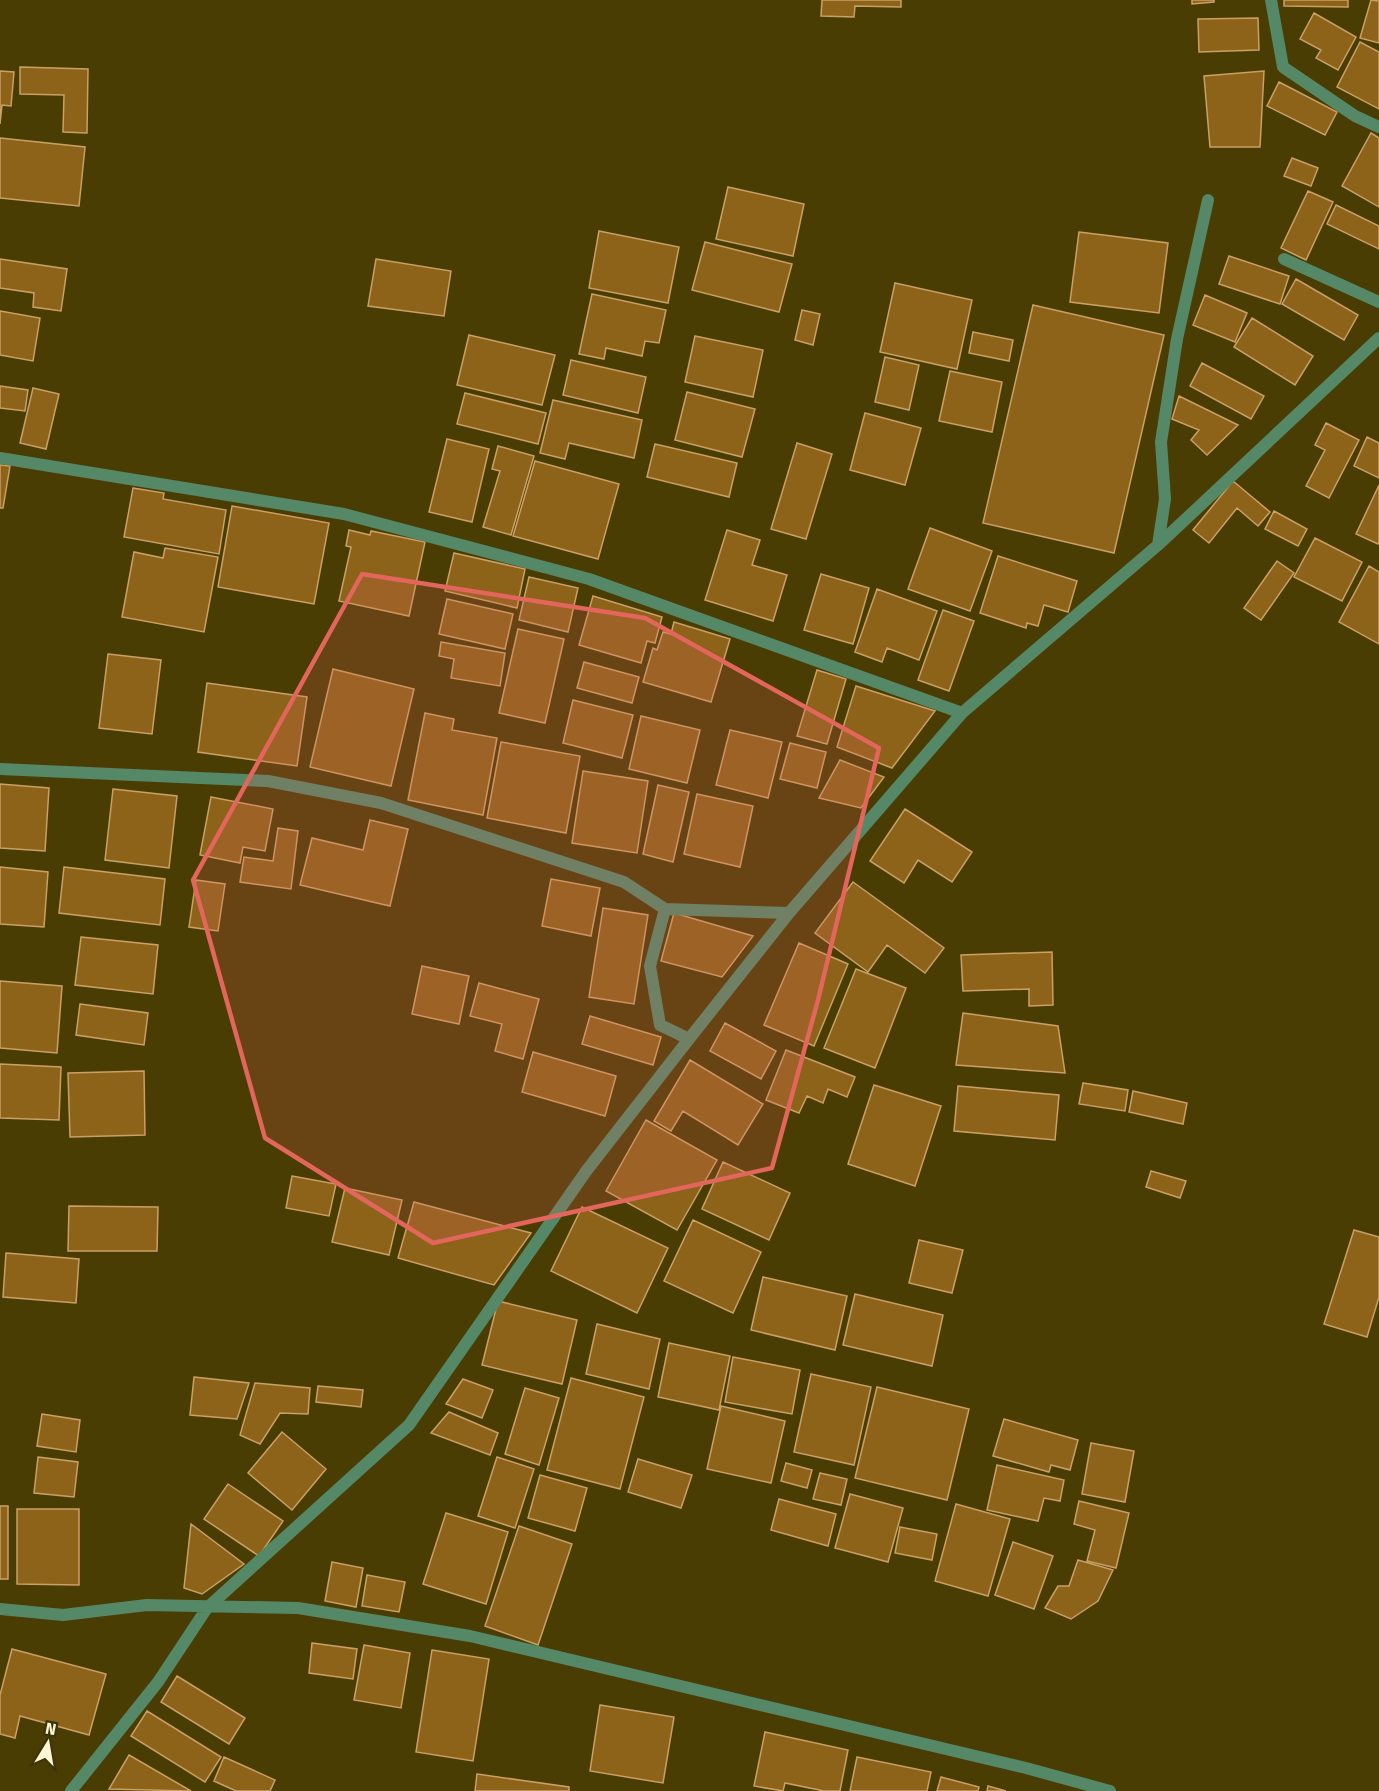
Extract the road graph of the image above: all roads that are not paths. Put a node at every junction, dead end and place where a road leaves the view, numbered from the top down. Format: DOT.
graph roads {
  1 [pos="1270,0"];
  2 [pos="1379,127"];
  3 [pos="1208,200"];
  4 [pos="1284,259"];
  5 [pos="1379,302"];
  6 [pos="1379,338"];
  7 [pos="0,458"];
  8 [pos="1158,544"];
  9 [pos="962,713"];
  10 [pos="0,769"];
  11 [pos="666,909"];
  12 [pos="789,913"];
  13 [pos="689,1039"];
  14 [pos="207,1608"];
  15 [pos="0,1609"];
  16 [pos="72,1791"];
  17 [pos="1110,1791"];
  1 -- 2 [label="street"];
  3 -- 8 [label="street"];
  4 -- 5 [label="street"];
  6 -- 8 [label="street"];
  7 -- 9 [label="street"];
  8 -- 9 [label="street"];
  9 -- 12 [label="street"];
  10 -- 11 [label="street"];
  11 -- 12 [label="street"];
  11 -- 13 [label="street"];
  12 -- 13 [label="street"];
  13 -- 14 [label="street"];
  14 -- 15 [label="street"];
  14 -- 16 [label="street"];
  14 -- 17 [label="street"];
}
